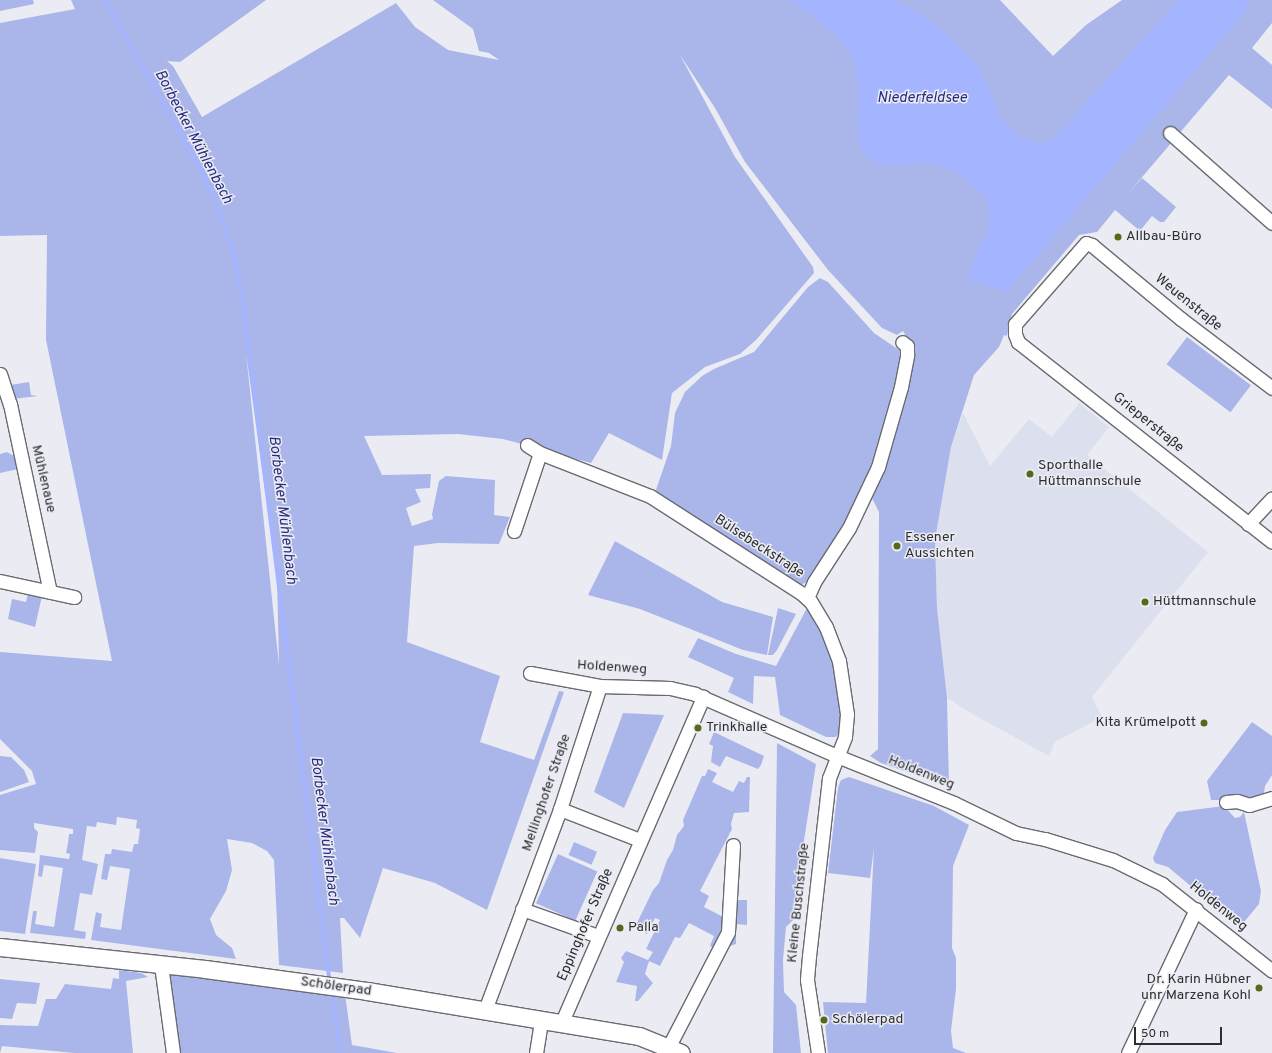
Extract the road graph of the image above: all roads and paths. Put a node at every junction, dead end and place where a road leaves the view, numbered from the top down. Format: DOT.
graph roads {
  1 [pos="1170,133"];
  2 [pos="1270,221"];
  3 [pos="1086,243"];
  4 [pos="902,342"];
  5 [pos="0,374"];
  6 [pos="1272,388"];
  7 [pos="527,445"];
  8 [pos="540,453"];
  9 [pos="1272,498"];
  10 [pos="1248,524"];
  11 [pos="514,531"];
  12 [pos="1272,542"];
  13 [pos="0,582"];
  14 [pos="50,592"];
  15 [pos="74,597"];
  16 [pos="807,598"];
  17 [pos="530,673"];
  18 [pos="600,686"];
  19 [pos="703,697"];
  20 [pos="836,756"];
  21 [pos="1272,798"];
  22 [pos="1226,802"];
  23 [pos="560,809"];
  24 [pos="640,840"];
  25 [pos="734,845"];
  26 [pos="522,909"];
  27 [pos="1196,910"];
  28 [pos="598,936"];
  29 [pos="0,947"];
  30 [pos="161,965"];
  31 [pos="1272,971"];
  32 [pos="485,1010"];
  33 [pos="541,1020"];
  34 [pos="561,1024"];
  35 [pos="675,1050"];
  36 [pos="173,1053"];
  37 [pos="536,1053"];
  38 [pos="818,1053"];
  39 [pos="1128,1053"];
  1 -- 2 [label="street"];
  3 -- 6 [label="street, Weuenstraße"];
  3 -- 10 [label="street, Grieperstraße"];
  4 -- 16 [label="street"];
  5 -- 14 [label="street, Mühlenaue"];
  7 -- 8 [label="street, Bülsebeckstraße"];
  8 -- 11 [label="street"];
  8 -- 16 [label="street, Bülsebeckstraße"];
  9 -- 10 [label="street"];
  10 -- 12 [label="street, Grieperstraße"];
  13 -- 14 [label="street"];
  14 -- 15 [label="street"];
  16 -- 20 [label="street, Bülsebeckstraße"];
  17 -- 18 [label="street, Holdenweg"];
  18 -- 19 [label="street, Holdenweg"];
  18 -- 23 [label="street, Mellinghofer Straße"];
  19 -- 20 [label="street, Holdenweg"];
  19 -- 24 [label="street, Eppinghofer Straße"];
  20 -- 27 [label="street, Holdenweg"];
  20 -- 38 [label="street, Kleine Buschstraße"];
  21 -- 22 [label="street"];
  23 -- 24 [label="street"];
  23 -- 26 [label="street, Mellinghofer Straße"];
  24 -- 28 [label="street, Eppinghofer Straße"];
  25 -- 35 [label="street, Schölerpad"];
  26 -- 28 [label="street"];
  26 -- 32 [label="street, Mellinghofer Straße"];
  27 -- 31 [label="street, Holdenweg"];
  27 -- 39 [label="street"];
  28 -- 34 [label="street, Eppinghofer Straße"];
  29 -- 30 [label="street, Schölerpad"];
  30 -- 32 [label="street, Schölerpad"];
  30 -- 36 [label="street"];
  32 -- 33 [label="street, Schölerpad"];
  33 -- 34 [label="street, Schölerpad"];
  33 -- 37 [label="street"];
  34 -- 35 [label="street, Schölerpad"];
}
